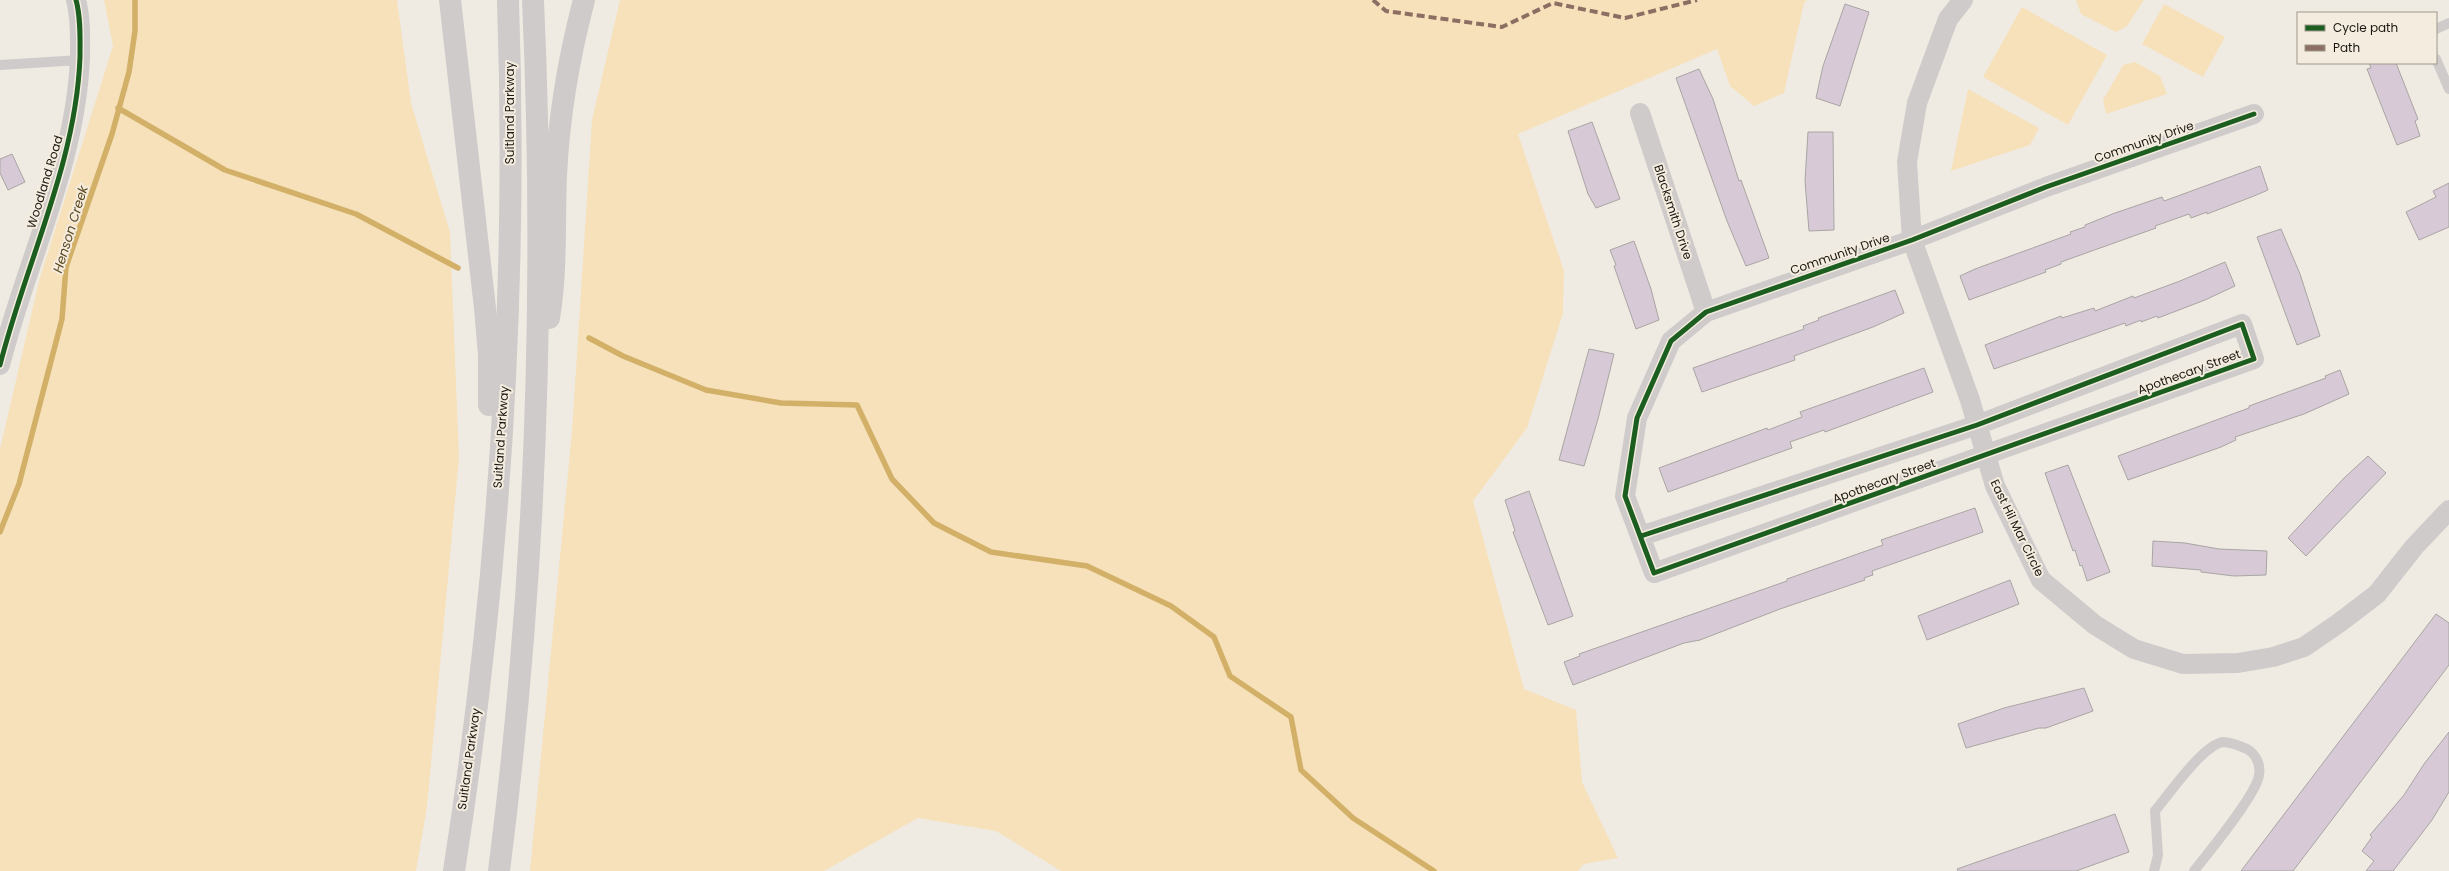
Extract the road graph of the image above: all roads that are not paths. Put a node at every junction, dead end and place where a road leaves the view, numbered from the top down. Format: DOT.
graph roads {
  1 [pos="76,0"];
  2 [pos="450,0"];
  3 [pos="508,0"];
  4 [pos="533,0"];
  5 [pos="584,0"];
  6 [pos="1963,0"];
  7 [pos="2449,23"];
  8 [pos="2437,28"];
  9 [pos="80,60"];
  10 [pos="2437,60"];
  11 [pos="0,65"];
  12 [pos="2449,89"];
  13 [pos="1640,113"];
  14 [pos="2254,114"];
  15 [pos="1912,240"];
  16 [pos="1706,312"];
  17 [pos="0,365"];
  18 [pos="538,386"];
  19 [pos="1977,425"];
  20 [pos="1986,456"];
  21 [pos="2449,510"];
  22 [pos="1641,536"];
  23 [pos="493,551"];
  24 [pos="1654,573"];
  25 [pos="454,871"];
  26 [pos="498,871"];
  27 [pos="2154,871"];
  28 [pos="2194,871"];
  1 -- 9 [label="street, Woodland Road"];
  2 -- 23 [label="highway"];
  3 -- 23 [label="highway, Suitland Parkway"];
  4 -- 18 [label="highway"];
  5 -- 18 [label="highway"];
  6 -- 15 [label="street, East Hil Mar Circle"];
  7 -- 8 [label="lane"];
  9 -- 11 [label="lane"];
  9 -- 17 [label="street, Woodland Road"];
  10 -- 12 [label="lane"];
  13 -- 16 [label="street, Blacksmith Drive"];
  14 -- 15 [label="street, Community Drive"];
  15 -- 16 [label="street, Community Drive"];
  15 -- 19 [label="street, East Hil Mar Circle"];
  16 -- 22 [label="street, Community Drive"];
  18 -- 26 [label="highway"];
  19 -- 20 [label="street, East Hil Mar Circle"];
  19 -- 20 [label="street, Apothecary Street"];
  19 -- 22 [label="street, Apothecary Street"];
  20 -- 21 [label="street, East Hil Mar Circle"];
  20 -- 24 [label="street, Apothecary Street"];
  22 -- 24 [label="street, Community Drive"];
  23 -- 25 [label="highway, Suitland Parkway"];
  27 -- 28 [label="lane"];
}
